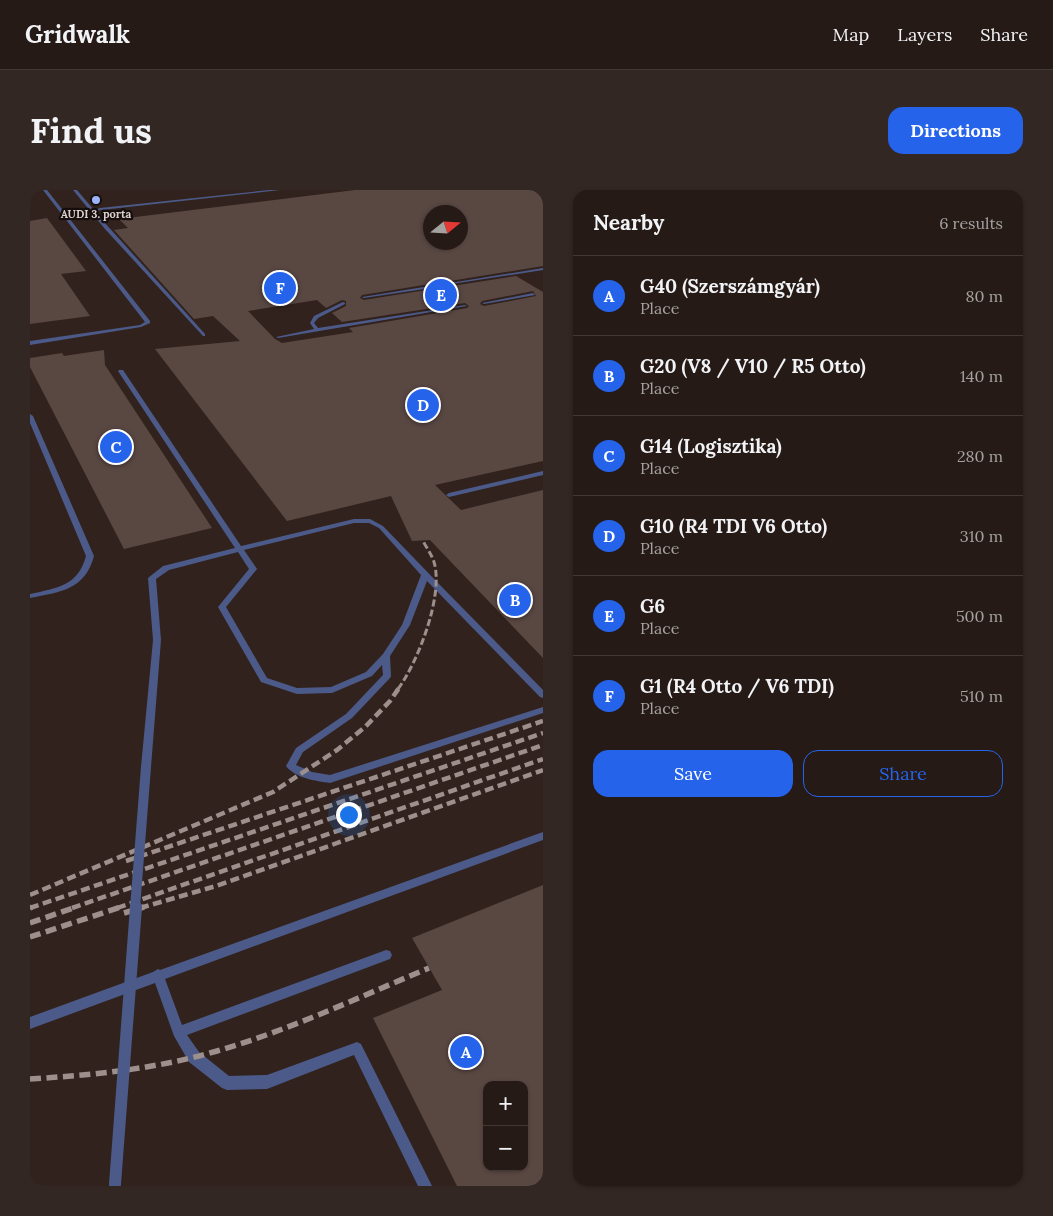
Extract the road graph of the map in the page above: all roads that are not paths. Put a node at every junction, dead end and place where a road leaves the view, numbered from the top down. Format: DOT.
graph roads {
  1 [pos="45,190"];
  2 [pos="75,190"];
  3 [pos="278,190"];
  4 [pos="93,212"];
  5 [pos="543,269"];
  6 [pos="452,283"];
  7 [pos="436,286"];
  8 [pos="533,294"];
  9 [pos="364,297"];
  10 [pos="343,303"];
  11 [pos="484,303"];
  12 [pos="465,306"];
  13 [pos="317,330"];
  14 [pos="203,334"];
  15 [pos="278,337"];
  16 [pos="30,343"];
  17 [pos="121,371"];
  18 [pos="30,416"];
  19 [pos="543,473"];
  20 [pos="449,495"];
  21 [pos="240,548"];
  22 [pos="425,575"];
  23 [pos="30,596"];
  24 [pos="386,656"];
  25 [pos="543,694"];
  26 [pos="543,710"];
  27 [pos="543,836"];
  28 [pos="386,954"];
  29 [pos="158,975"];
  30 [pos="30,1024"];
  31 [pos="178,1032"];
  32 [pos="115,1185"];
  33 [pos="425,1186"];
  1 -- 16 [label="lane"];
  2 -- 4 [label="lane"];
  3 -- 4 [label="lane"];
  4 -- 14 [label="lane"];
  5 -- 6 [label="lane"];
  7 -- 9 [label="lane"];
  8 -- 11 [label="lane"];
  10 -- 13 [label="lane"];
  12 -- 13 [label="lane"];
  13 -- 15 [label="lane"];
  17 -- 21 [label="lane"];
  18 -- 23 [label="lane"];
  19 -- 20 [label="lane"];
  21 -- 22 [label="lane"];
  21 -- 24 [label="lane"];
  21 -- 32 [label="lane, bridge"];
  22 -- 24 [label="lane"];
  22 -- 25 [label="lane"];
  24 -- 26 [label="lane"];
  27 -- 29 [label="lane"];
  28 -- 31 [label="lane"];
  29 -- 30 [label="lane"];
  29 -- 31 [label="lane"];
  31 -- 33 [label="lane"];
}
